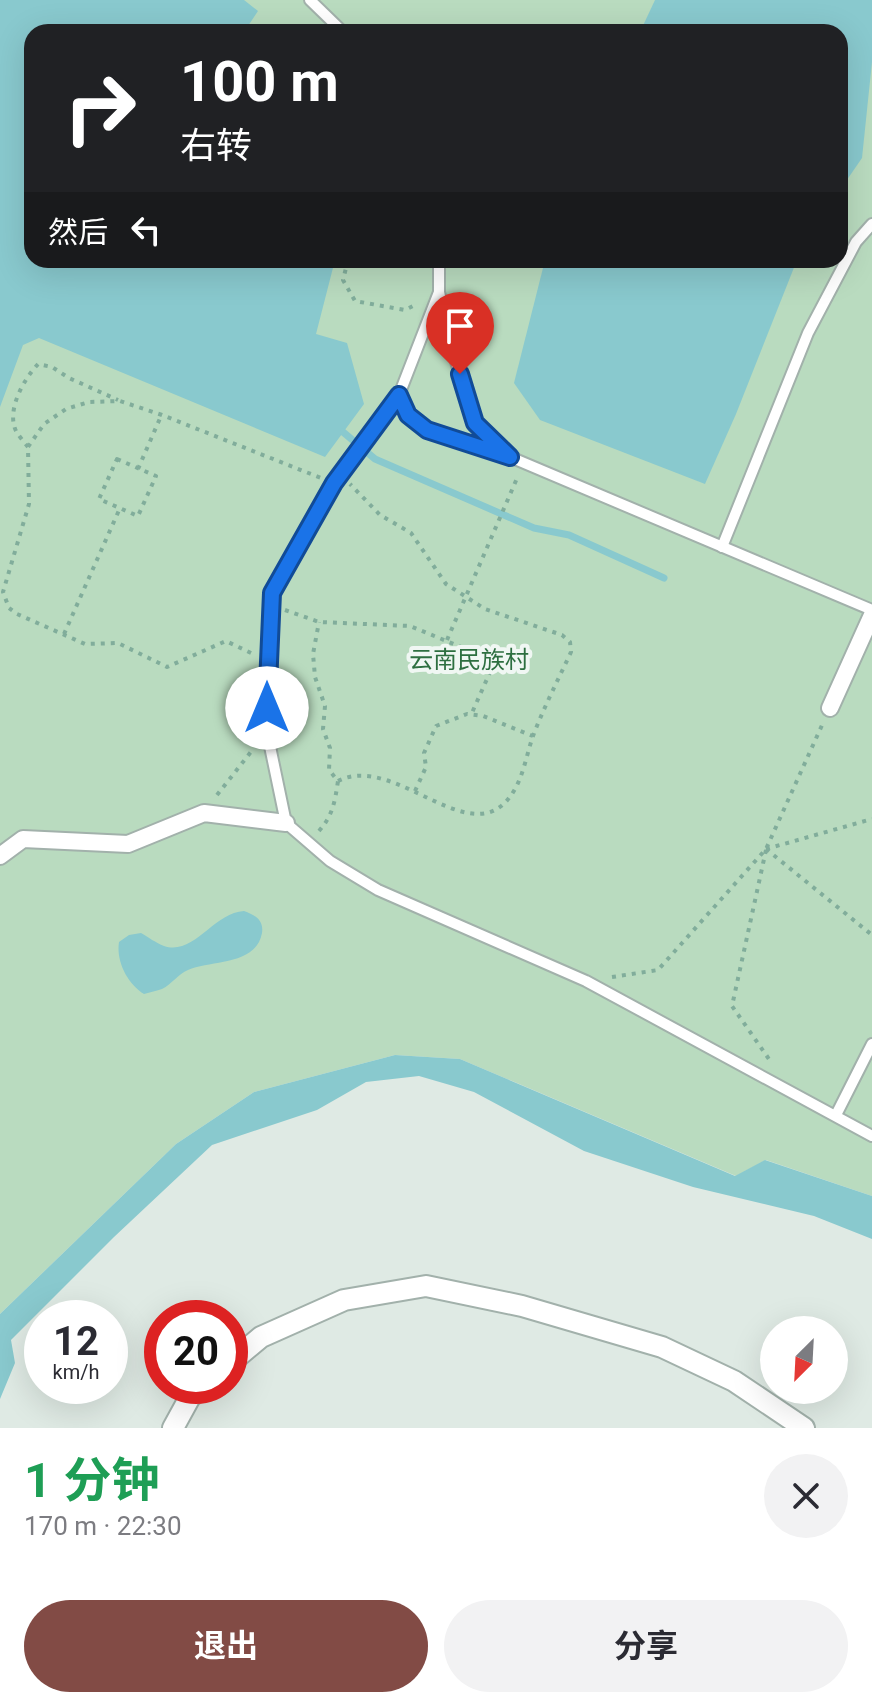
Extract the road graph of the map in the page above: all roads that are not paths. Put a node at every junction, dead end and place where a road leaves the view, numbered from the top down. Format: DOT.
graph roads {
  1 [pos="310,0"];
  2 [pos="335,24"];
  3 [pos="872,224"];
  4 [pos="848,257"];
  5 [pos="439,268"];
  6 [pos="842,268"];
  7 [pos="439,292"];
  8 [pos="399,395"];
  9 [pos="510,457"];
  10 [pos="722,547"];
  11 [pos="872,612"];
  12 [pos="830,708"];
  13 [pos="286,823"];
  14 [pos="0,856"];
  15 [pos="872,1044"];
  16 [pos="836,1115"];
  17 [pos="872,1136"];
  18 [pos="248,1348"];
  19 [pos="186,1404"];
  20 [pos="173,1428"];
  21 [pos="804,1428"];
  1 -- 2 [label="lane"];
  3 -- 4 [label="lane"];
  5 -- 7 [label="lane"];
  6 -- 10 [label="lane"];
  7 -- 8 [label="lane"];
  7 -- 9 [label="lane"];
  8 -- 9 [label="lane"];
  8 -- 13 [label="lane"];
  9 -- 10 [label="lane"];
  10 -- 11 [label="lane"];
  11 -- 12 [label="street"];
  13 -- 14 [label="street"];
  13 -- 16 [label="lane"];
  15 -- 16 [label="lane"];
  16 -- 17 [label="lane"];
  18 -- 21 [label="street"];
  19 -- 20 [label="street"];
}
